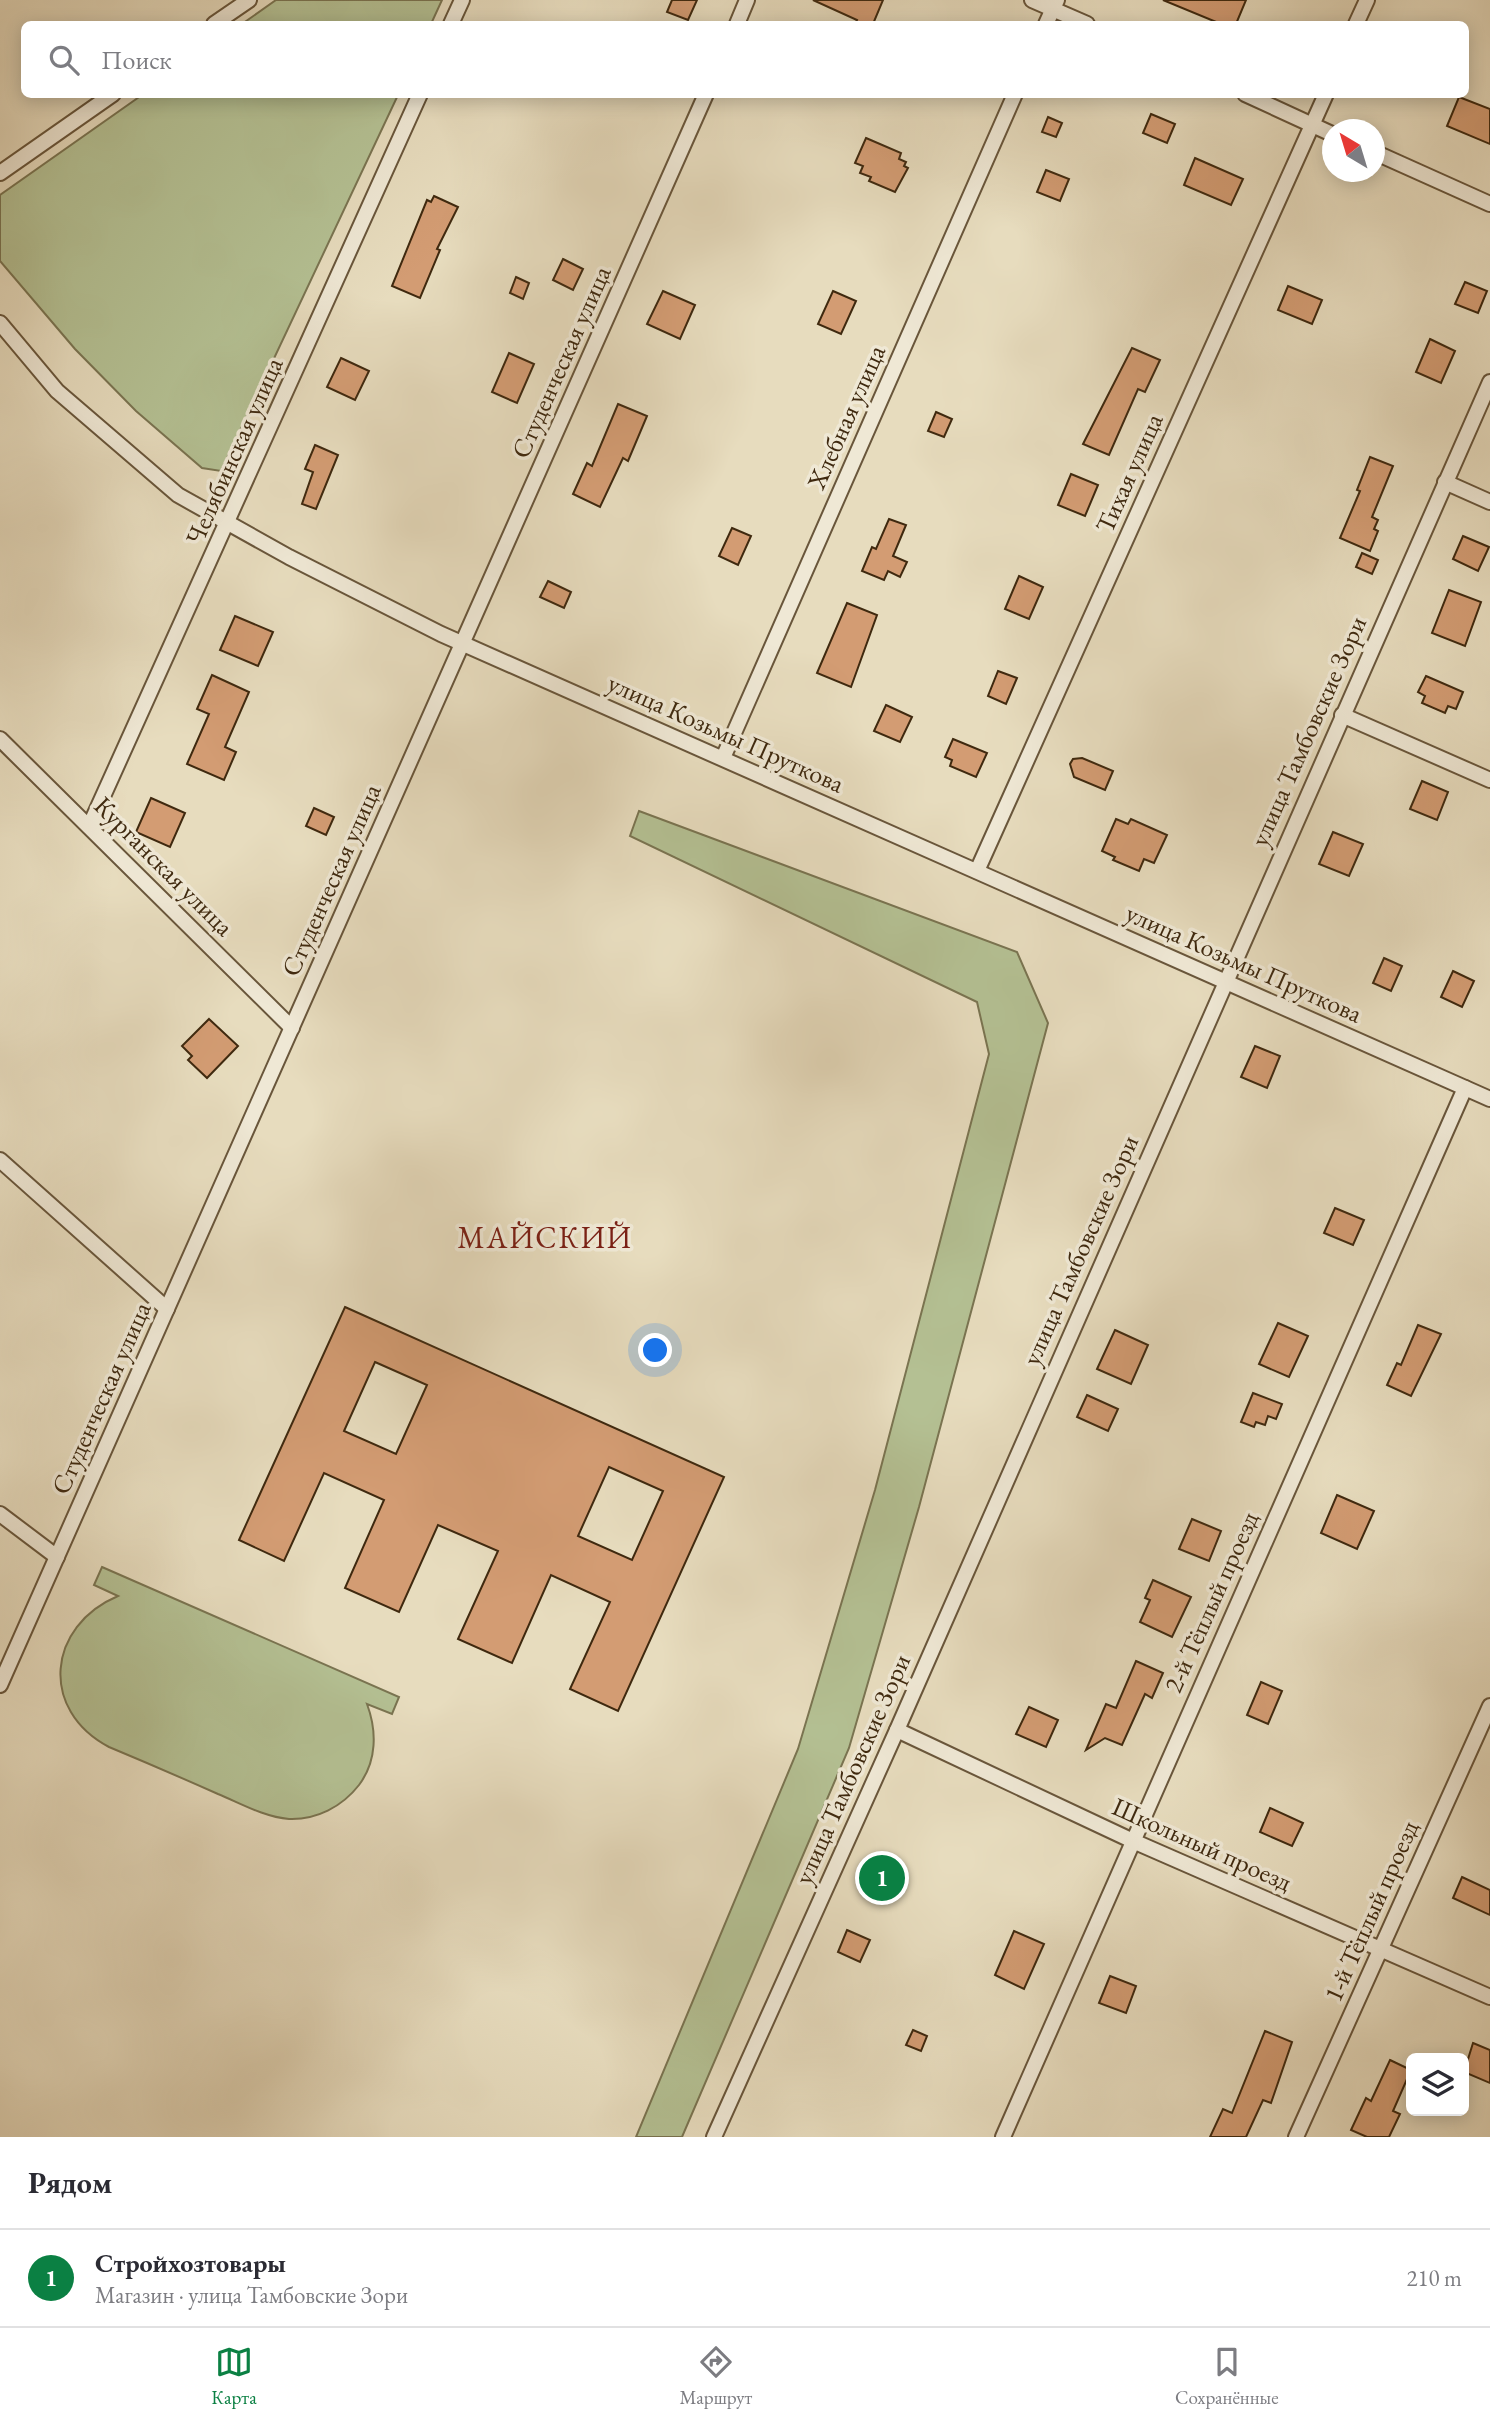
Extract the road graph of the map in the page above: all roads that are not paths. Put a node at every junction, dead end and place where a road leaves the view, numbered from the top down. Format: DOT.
graph roads {
  1 [pos="249,0"];
  2 [pos="462,0"];
  3 [pos="747,0"];
  4 [pos="1032,0"];
  5 [pos="1367,0"];
  6 [pos="1054,5"];
  7 [pos="218,21"];
  8 [pos="452,21"];
  9 [pos="738,21"];
  10 [pos="1082,21"];
  11 [pos="1357,21"];
  12 [pos="107,98"];
  13 [pos="418,98"];
  14 [pos="704,98"];
  15 [pos="1013,98"];
  16 [pos="1254,98"];
  17 [pos="1324,98"];
  18 [pos="1312,125"];
  19 [pos="1322,130"];
  20 [pos="1385,157"];
  21 [pos="0,173"];
  22 [pos="1490,204"];
  23 [pos="0,323"];
  24 [pos="1490,382"];
  25 [pos="1445,482"];
  26 [pos="1490,502"];
  27 [pos="229,524"];
  28 [pos="463,643"];
  29 [pos="1342,715"];
  30 [pos="0,740"];
  31 [pos="723,758"];
  32 [pos="1490,780"];
  33 [pos="90,825"];
  34 [pos="977,871"];
  35 [pos="1224,981"];
  36 [pos="292,1028"];
  37 [pos="1465,1088"];
  38 [pos="1490,1099"];
  39 [pos="0,1160"];
  40 [pos="167,1309"];
  41 [pos="0,1514"];
  42 [pos="57,1557"];
  43 [pos="0,1685"];
  44 [pos="1490,1706"];
  45 [pos="897,1730"];
  46 [pos="1133,1841"];
  47 [pos="1381,1949"];
  48 [pos="1490,1997"];
  49 [pos="714,2137"];
  50 [pos="1003,2137"];
  51 [pos="1296,2137"];
  1 -- 7 [label="street"];
  2 -- 8 [label="street"];
  3 -- 9 [label="street"];
  4 -- 6 [label="street"];
  5 -- 11 [label="street"];
  6 -- 10 [label="street"];
  12 -- 21 [label="street"];
  13 -- 27 [label="street, Челябинская улица"];
  14 -- 28 [label="street, Студенческая улица"];
  15 -- 31 [label="street, Хлебная улица"];
  16 -- 18 [label="street"];
  17 -- 18 [label="street, Тихая улица"];
  18 -- 19 [label="street"];
  18 -- 34 [label="street, Тихая улица"];
  20 -- 22 [label="street"];
  23 -- 27 [label="street, улица Козьмы Пруткова"];
  24 -- 25 [label="street, улица Тамбовские Зори"];
  25 -- 26 [label="street"];
  25 -- 29 [label="street, улица Тамбовские Зори"];
  27 -- 28 [label="street, улица Козьмы Пруткова"];
  27 -- 33 [label="street, Челябинская улица"];
  28 -- 31 [label="street, улица Козьмы Пруткова"];
  28 -- 36 [label="street, Студенческая улица"];
  29 -- 32 [label="street"];
  29 -- 35 [label="street, улица Тамбовские Зори"];
  30 -- 33 [label="street, Курганская улица"];
  31 -- 34 [label="street, улица Козьмы Пруткова"];
  33 -- 36 [label="street, Курганская улица"];
  34 -- 35 [label="street, улица Козьмы Пруткова"];
  35 -- 37 [label="street, улица Козьмы Пруткова"];
  35 -- 45 [label="street, улица Тамбовские Зори"];
  36 -- 40 [label="street, Студенческая улица"];
  37 -- 38 [label="street, улица Козьмы Пруткова"];
  37 -- 46 [label="street, 2-й Тёплый проезд"];
  39 -- 40 [label="street"];
  40 -- 42 [label="street, Студенческая улица"];
  41 -- 42 [label="street"];
  42 -- 43 [label="street, Студенческая улица"];
  44 -- 47 [label="street, 1-й Тёплый проезд"];
  45 -- 46 [label="street, Школьный проезд"];
  45 -- 49 [label="street, улица Тамбовские Зори"];
  46 -- 47 [label="street, Школьный проезд"];
  46 -- 50 [label="street, 2-й Тёплый проезд"];
  47 -- 48 [label="street, Школьный проезд"];
  47 -- 51 [label="street, 1-й Тёплый проезд"];
}
